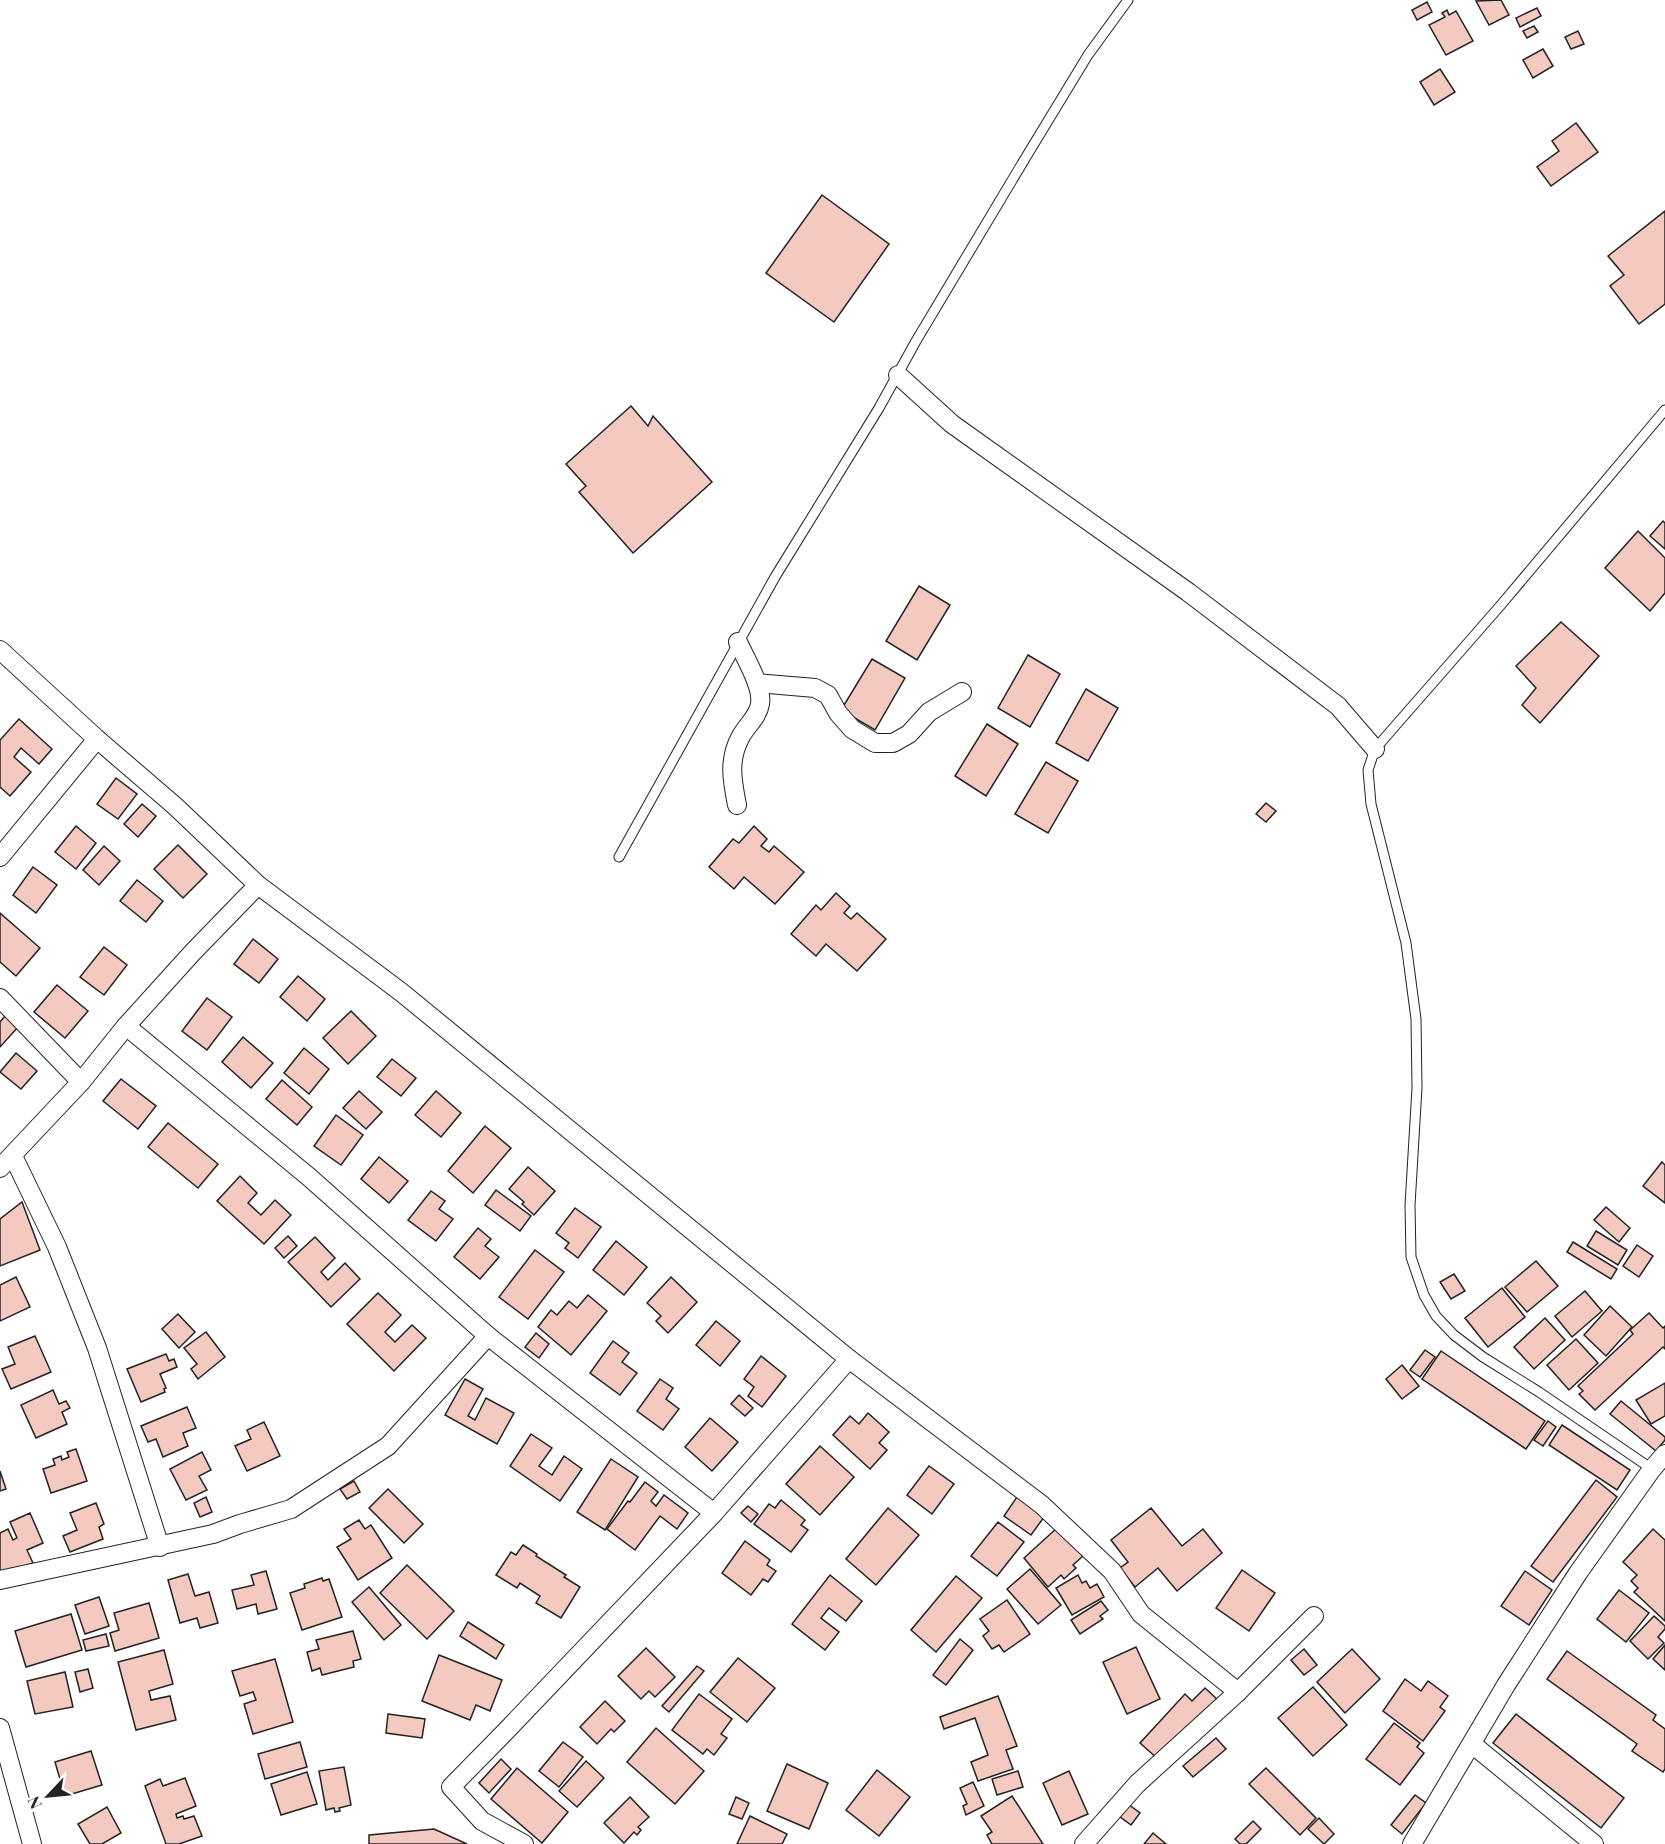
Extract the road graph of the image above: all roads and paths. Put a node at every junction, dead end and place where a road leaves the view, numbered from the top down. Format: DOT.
graph roads {
  1 [pos="1128,0"];
  2 [pos="898,375"];
  3 [pos="1665,410"];
  4 [pos="738,642"];
  5 [pos="0,650"];
  6 [pos="757,683"];
  7 [pos="962,692"];
  8 [pos="97,739"];
  9 [pos="1375,749"];
  10 [pos="737,805"];
  11 [pos="0,857"];
  12 [pos="619,857"];
  13 [pos="258,885"];
  14 [pos="0,998"];
  15 [pos="126,1026"];
  16 [pos="81,1082"];
  17 [pos="7,1162"];
  18 [pos="488,1336"];
  19 [pos="849,1359"];
  20 [pos="1665,1454"];
  21 [pos="1652,1469"];
  22 [pos="714,1513"];
  23 [pos="160,1547"];
  24 [pos="0,1580"];
  25 [pos="1314,1616"];
  26 [pos="1238,1692"];
  27 [pos="0,1728"];
  28 [pos="1472,1744"];
  29 [pos="32,1844"];
  30 [pos="524,1844"];
  31 [pos="1084,1844"];
  32 [pos="1413,1844"];
  33 [pos="1594,1844"];
  1 -- 2 [label="lane"];
  2 -- 4 [label="lane"];
  2 -- 9 [label="street"];
  3 -- 9 [label="lane"];
  4 -- 6 [label="street"];
  4 -- 12 [label="lane"];
  5 -- 8 [label="street"];
  6 -- 7 [label="street"];
  6 -- 10 [label="street"];
  8 -- 11 [label="street"];
  8 -- 13 [label="street"];
  9 -- 21 [label="lane"];
  13 -- 15 [label="street"];
  13 -- 19 [label="street"];
  14 -- 16 [label="street"];
  15 -- 16 [label="street"];
  15 -- 18 [label="street"];
  16 -- 17 [label="street"];
  17 -- 23 [label="street"];
  18 -- 22 [label="street"];
  18 -- 23 [label="street"];
  19 -- 22 [label="street"];
  19 -- 26 [label="street"];
  20 -- 21 [label="street"];
  21 -- 28 [label="street"];
  22 -- 30 [label="street"];
  23 -- 24 [label="street"];
  25 -- 26 [label="street"];
  26 -- 31 [label="street"];
  27 -- 29 [label="street"];
  28 -- 32 [label="street"];
  28 -- 33 [label="street"];
}
